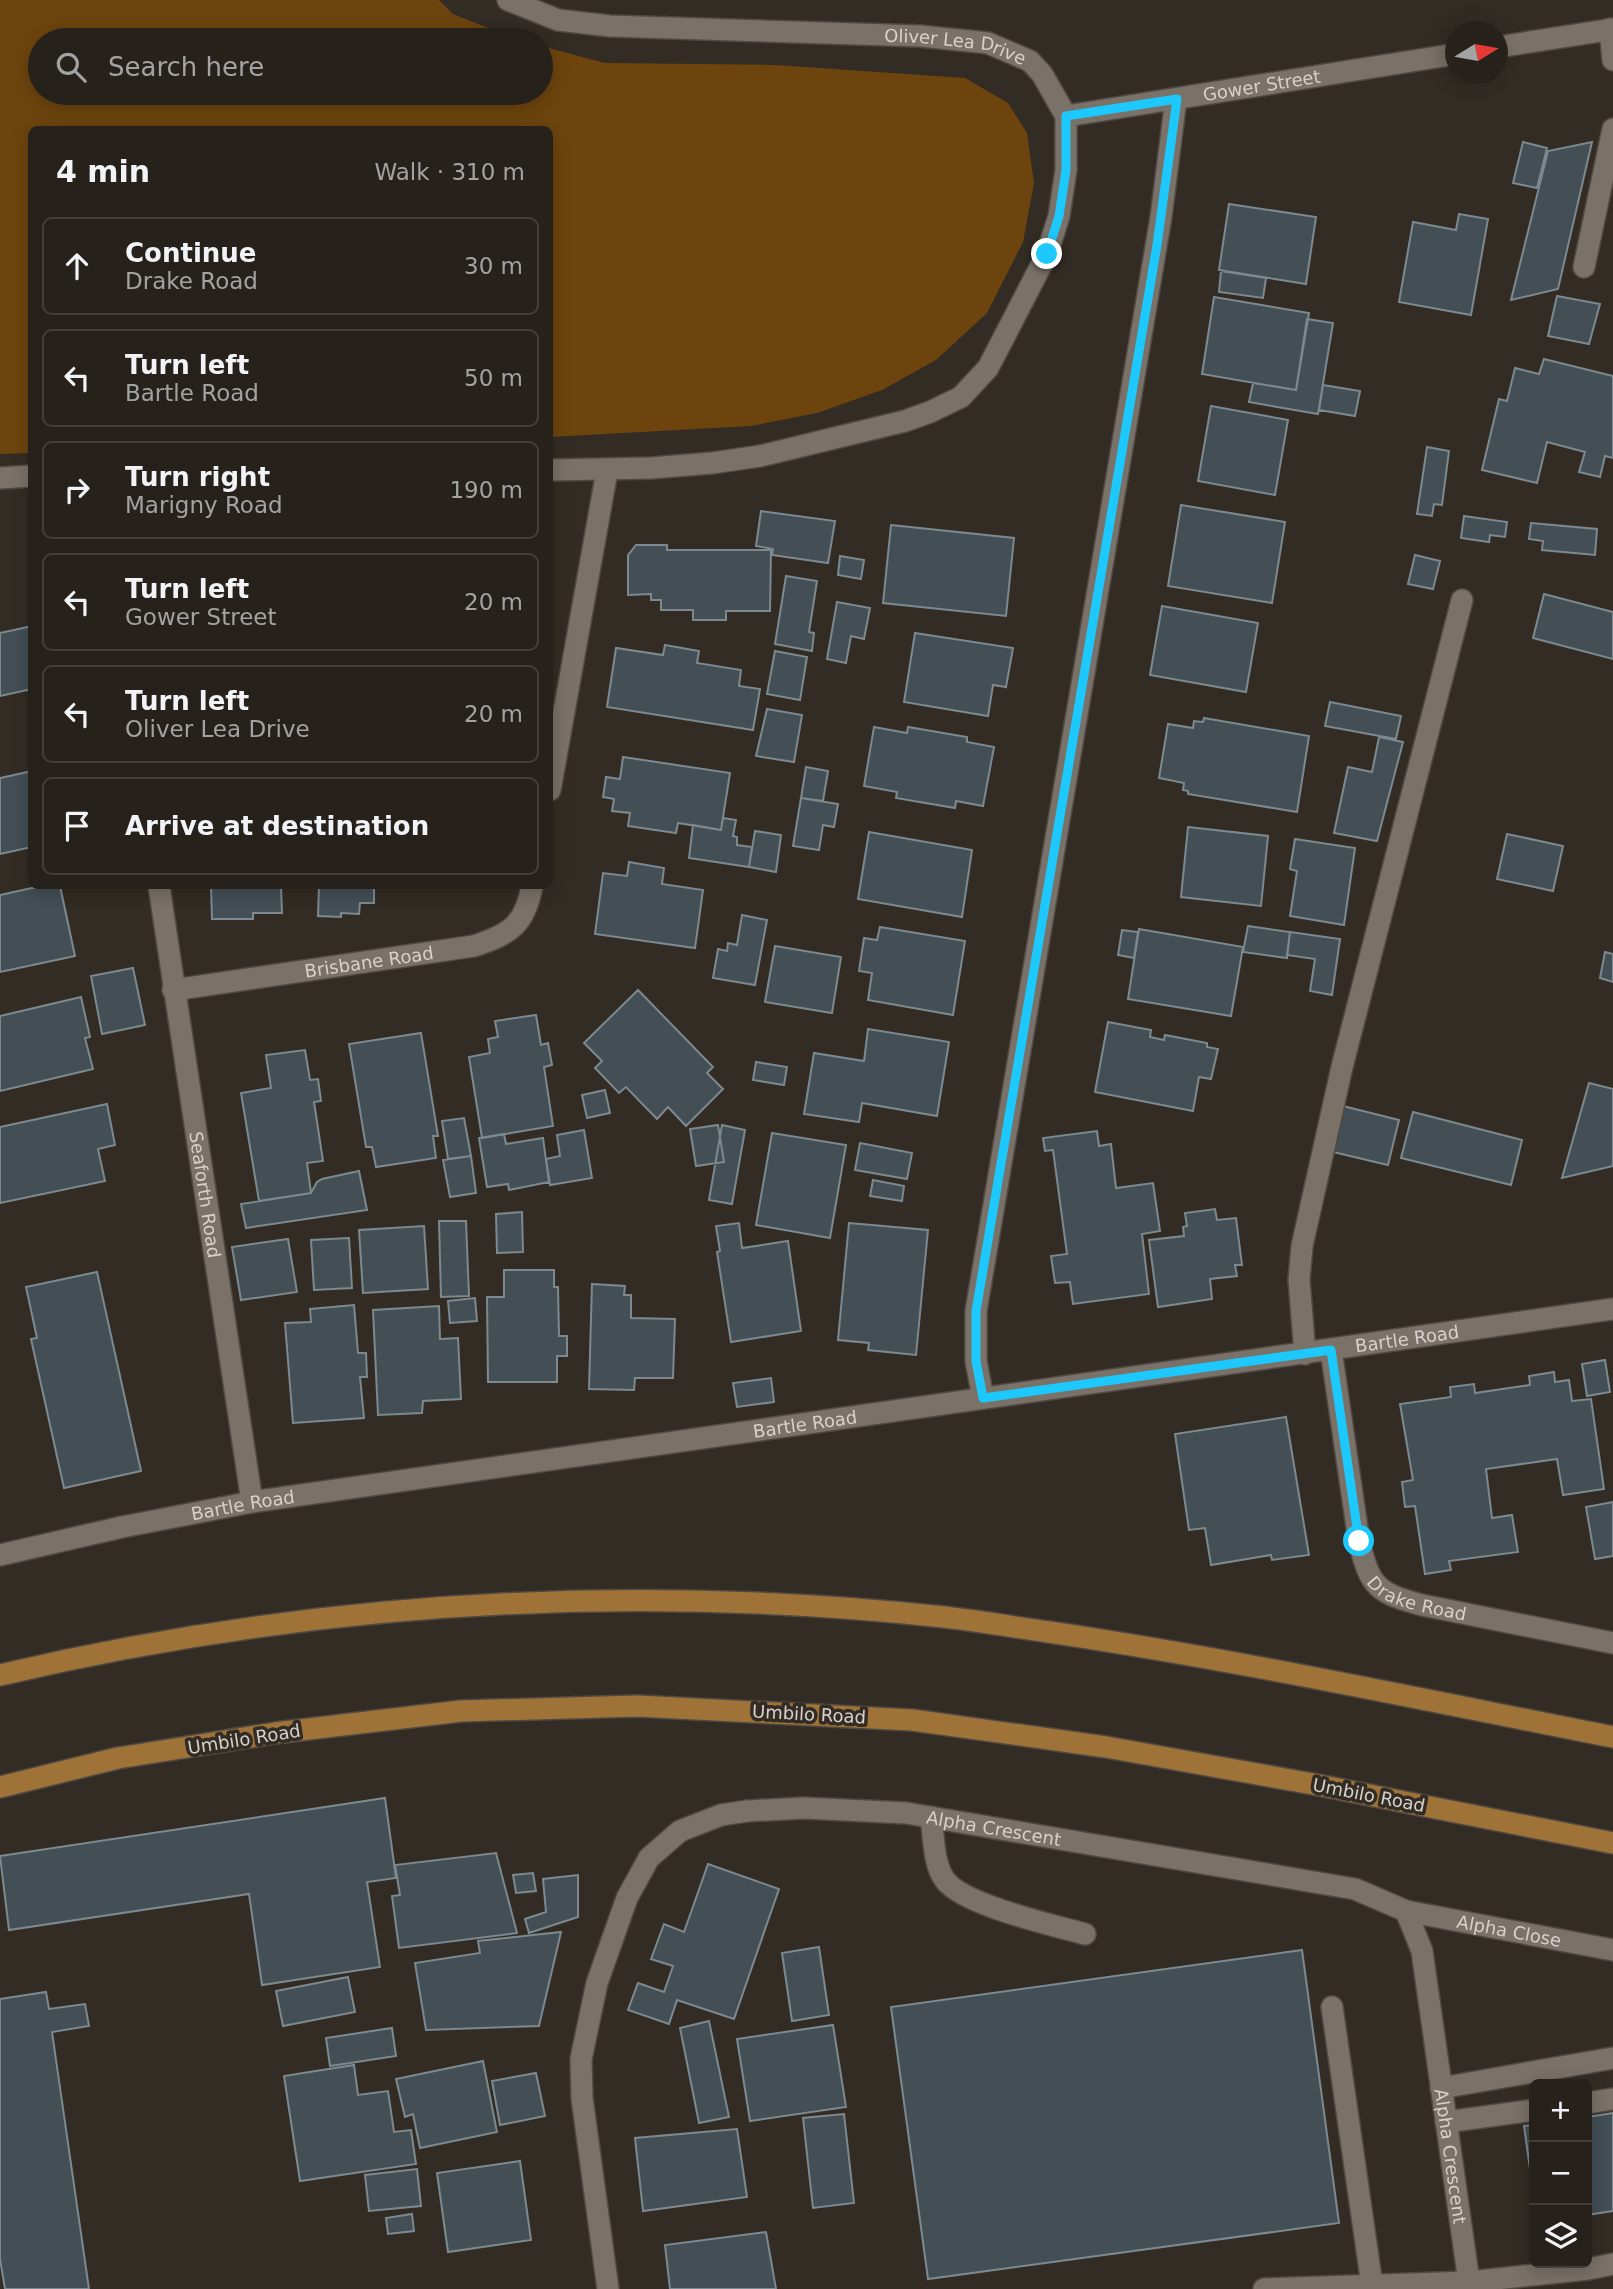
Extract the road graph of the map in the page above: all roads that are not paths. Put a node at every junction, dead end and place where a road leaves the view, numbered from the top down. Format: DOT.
graph roads {
  1 [pos="508,0"];
  2 [pos="1611,29"];
  3 [pos="1508,45"];
  4 [pos="1445,56"];
  5 [pos="1613,60"];
  6 [pos="1177,99"];
  7 [pos="1066,116"];
  8 [pos="1613,129"];
  9 [pos="1584,267"];
  10 [pos="553,470"];
  11 [pos="607,471"];
  12 [pos="28,476"];
  13 [pos="0,478"];
  14 [pos="1462,600"];
  15 [pos="553,773"];
  16 [pos="159,889"];
  17 [pos="531,889"];
  18 [pos="173,990"];
  19 [pos="1613,1309"];
  20 [pos="1331,1350"];
  21 [pos="1305,1353"];
  22 [pos="983,1398"];
  23 [pos="252,1502"];
  24 [pos="0,1555"];
  25 [pos="1613,1643"];
  26 [pos="0,1675"];
  27 [pos="1613,1737"];
  28 [pos="0,1787"];
  29 [pos="931,1817"];
  30 [pos="1613,1843"];
  31 [pos="1406,1911"];
  32 [pos="1085,1934"];
  33 [pos="1613,1950"];
  34 [pos="1332,2007"];
  35 [pos="1613,2058"];
  36 [pos="1441,2088"];
  37 [pos="1613,2099"];
  38 [pos="1592,2102"];
  39 [pos="1529,2111"];
  40 [pos="1446,2122"];
  41 [pos="1613,2264"];
  42 [pos="1372,2285"];
  43 [pos="1469,2285"];
  44 [pos="608,2289"];
  45 [pos="1264,2289"];
  1 -- 7 [label="street, Oliver Lea Drive"];
  2 -- 3 [label="street"];
  2 -- 5 [label="street"];
  4 -- 6 [label="street, Gower Street"];
  6 -- 7 [label="street, Gower Street"];
  6 -- 22 [label="street"];
  7 -- 11 [label="street, Oliver Lea Drive"];
  8 -- 9 [label="street"];
  10 -- 11 [label="street, Oliver Lea Drive"];
  11 -- 15 [label="street"];
  12 -- 13 [label="street"];
  14 -- 21 [label="street"];
  16 -- 18 [label="street, Seaforth Road"];
  17 -- 18 [label="street, Brisbane Road"];
  18 -- 23 [label="street, Seaforth Road"];
  19 -- 20 [label="street, Bartle Road"];
  20 -- 21 [label="street, Bartle Road"];
  20 -- 25 [label="street, Drake Road"];
  21 -- 22 [label="street, Bartle Road"];
  22 -- 23 [label="street, Bartle Road"];
  23 -- 24 [label="street, Bartle Road"];
  26 -- 27 [label="main road"];
  28 -- 30 [label="main road, Umbilo Road"];
  29 -- 31 [label="street, Alpha Crescent"];
  29 -- 32 [label="street"];
  29 -- 44 [label="street, Alpha Crescent"];
  31 -- 33 [label="street, Alpha Close"];
  31 -- 36 [label="street, Alpha Crescent"];
  34 -- 42 [label="street"];
  35 -- 36 [label="street"];
  36 -- 40 [label="street, Alpha Crescent"];
  37 -- 38 [label="street"];
  39 -- 40 [label="street"];
  40 -- 43 [label="street, Alpha Crescent"];
  41 -- 43 [label="street"];
  42 -- 43 [label="street"];
  42 -- 45 [label="street"];
}
